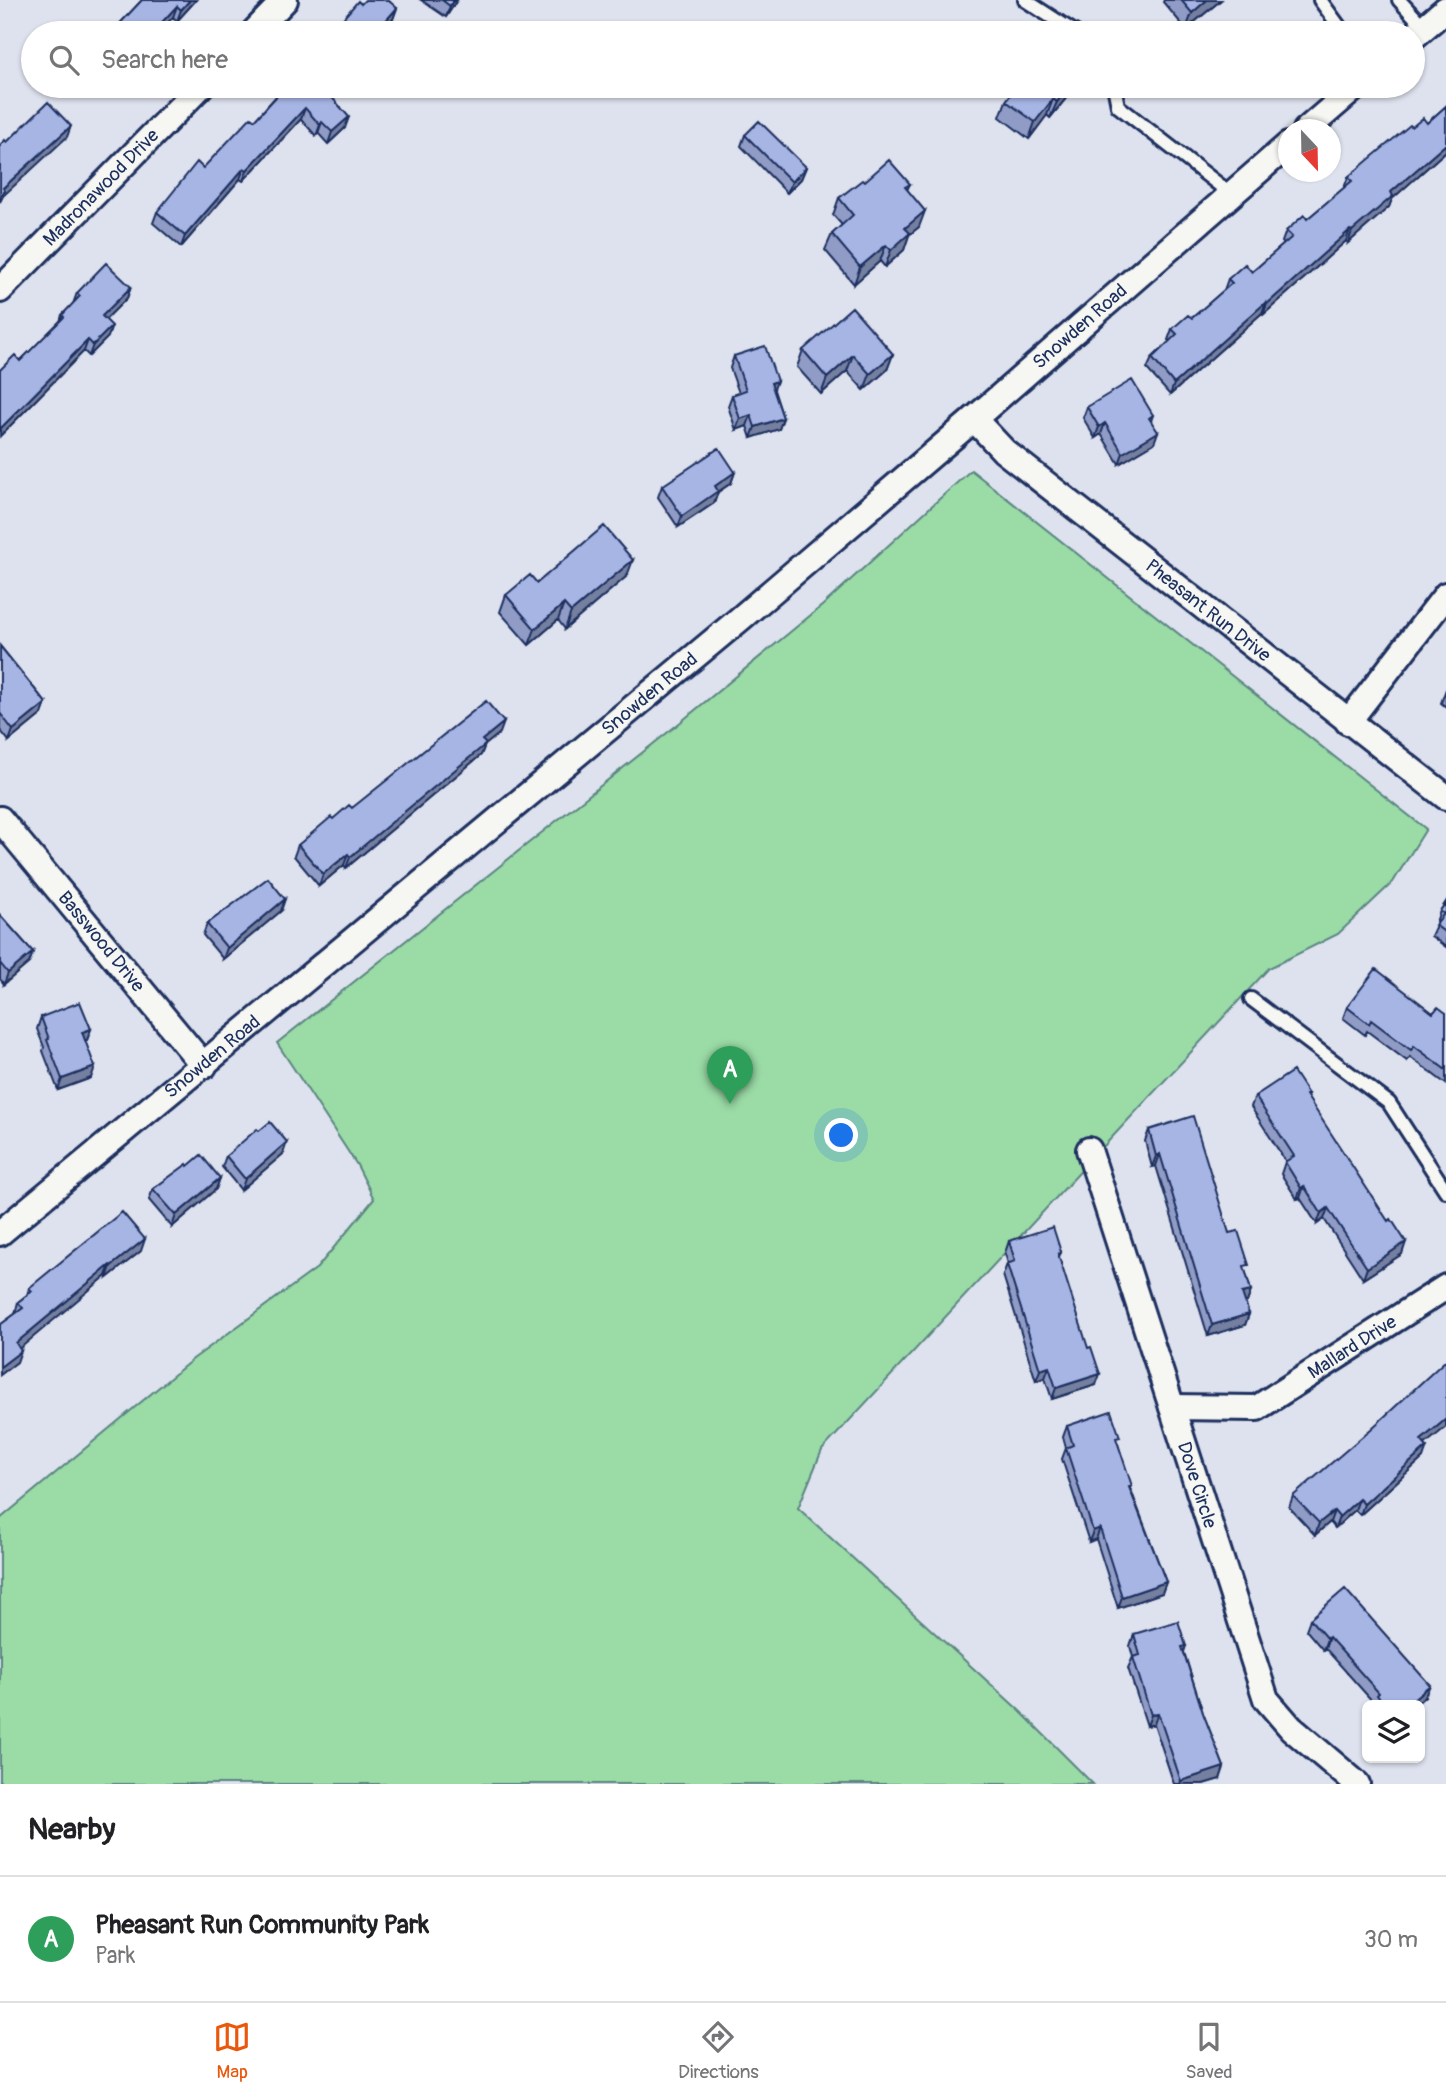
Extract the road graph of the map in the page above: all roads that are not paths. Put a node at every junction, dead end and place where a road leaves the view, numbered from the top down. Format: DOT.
graph roads {
  1 [pos="285,0"];
  2 [pos="1025,0"];
  3 [pos="1320,0"];
  4 [pos="1399,0"];
  5 [pos="1446,9"];
  6 [pos="265,21"];
  7 [pos="1057,21"];
  8 [pos="1335,21"];
  9 [pos="1412,21"];
  10 [pos="1425,27"];
  11 [pos="189,98"];
  12 [pos="1116,98"];
  13 [pos="1343,98"];
  14 [pos="1319,119"];
  15 [pos="1278,154"];
  16 [pos="1231,194"];
  17 [pos="0,290"];
  18 [pos="974,419"];
  19 [pos="1446,595"];
  20 [pos="1348,722"];
  21 [pos="1446,797"];
  22 [pos="0,819"];
  23 [pos="1251,999"];
  24 [pos="204,1066"];
  25 [pos="1089,1150"];
  26 [pos="1446,1191"];
  27 [pos="0,1233"];
  28 [pos="1446,1287"];
  29 [pos="1172,1407"];
  30 [pos="1357,1784"];
  1 -- 6 [label="street"];
  2 -- 7 [label="lane"];
  3 -- 8 [label="lane"];
  4 -- 9 [label="lane"];
  5 -- 10 [label="street"];
  11 -- 17 [label="street, Madronawood Drive"];
  12 -- 16 [label="lane"];
  13 -- 14 [label="street"];
  15 -- 16 [label="street, Snowden Road"];
  16 -- 18 [label="street, Snowden Road"];
  18 -- 20 [label="street, Pheasant Run Drive"];
  18 -- 24 [label="street, Snowden Road"];
  19 -- 20 [label="street"];
  20 -- 21 [label="street, Pheasant Run Drive"];
  22 -- 24 [label="street, Basswood Drive"];
  23 -- 26 [label="lane"];
  24 -- 27 [label="street, Snowden Road"];
  25 -- 29 [label="street, Dove Circle"];
  28 -- 29 [label="street, Mallard Drive"];
  29 -- 30 [label="street, Dove Circle"];
}
